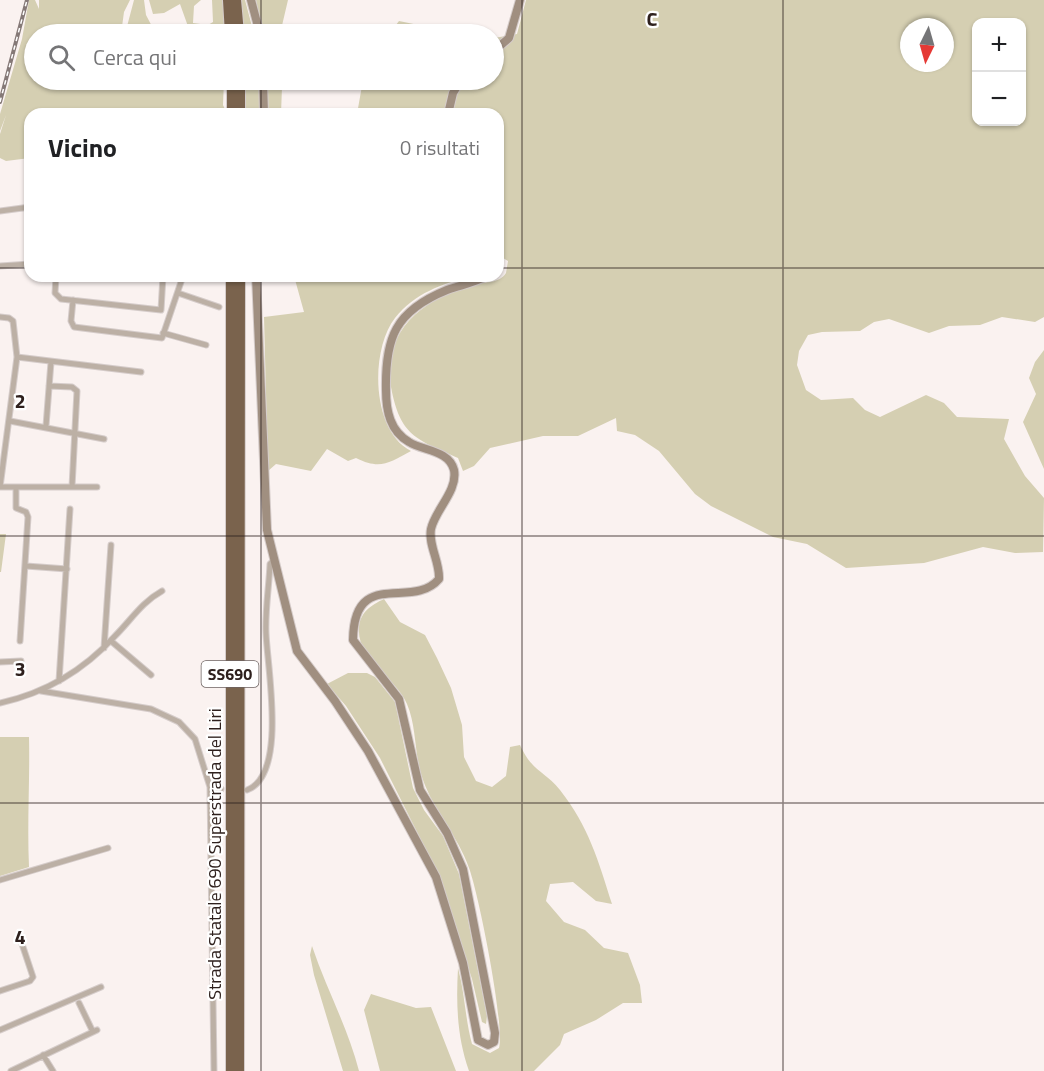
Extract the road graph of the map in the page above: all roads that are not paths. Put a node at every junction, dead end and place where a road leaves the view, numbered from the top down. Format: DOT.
graph roads {
  1 [pos="228,0"];
  2 [pos="236,0"];
  3 [pos="251,0"];
  4 [pos="520,0"];
  5 [pos="229,24"];
  6 [pos="238,24"];
  7 [pos="257,24"];
  8 [pos="504,42"];
  9 [pos="231,90"];
  10 [pos="240,90"];
  11 [pos="263,90"];
  12 [pos="455,90"];
  13 [pos="231,108"];
  14 [pos="240,108"];
  15 [pos="264,108"];
  16 [pos="449,108"];
  17 [pos="24,208"];
  18 [pos="0,211"];
  19 [pos="24,264"];
  20 [pos="0,266"];
  21 [pos="56,282"];
  22 [pos="163,282"];
  23 [pos="181,282"];
  24 [pos="231,282"];
  25 [pos="240,282"];
  26 [pos="256,282"];
  27 [pos="471,282"];
  28 [pos="178,293"];
  29 [pos="73,300"];
  30 [pos="219,307"];
  31 [pos="0,317"];
  32 [pos="164,333"];
  33 [pos="206,345"];
  34 [pos="17,357"];
  35 [pos="51,362"];
  36 [pos="141,372"];
  37 [pos="49,386"];
  38 [pos="10,421"];
  39 [pos="46,426"];
  40 [pos="75,432"];
  41 [pos="104,439"];
  42 [pos="0,487"];
  43 [pos="16,487"];
  44 [pos="72,487"];
  45 [pos="97,487"];
  46 [pos="70,509"];
  47 [pos="111,545"];
  48 [pos="274,560"];
  49 [pos="26,566"];
  50 [pos="67,569"];
  51 [pos="162,591"];
  52 [pos="111,640"];
  53 [pos="20,641"];
  54 [pos="104,648"];
  55 [pos="21,661"];
  56 [pos="0,662"];
  57 [pos="151,675"];
  58 [pos="59,681"];
  59 [pos="41,692"];
  60 [pos="0,703"];
  61 [pos="210,787"];
  62 [pos="221,789"];
  63 [pos="247,790"];
  64 [pos="108,848"];
  65 [pos="0,880"];
  66 [pos="21,941"];
  67 [pos="101,987"];
  68 [pos="0,991"];
  69 [pos="79,1003"];
  70 [pos="0,1030"];
  71 [pos="43,1055"];
  72 [pos="11,1071"];
  73 [pos="53,1071"];
  74 [pos="214,1071"];
  75 [pos="231,1071"];
  76 [pos="239,1071"];
  1 -- 5 [label="highway"];
  2 -- 6 [label="highway"];
  3 -- 7 [label="main road"];
  4 -- 8 [label="main road"];
  9 -- 13 [label="highway"];
  10 -- 14 [label="highway"];
  11 -- 15 [label="main road"];
  12 -- 16 [label="main road"];
  17 -- 18 [label="street"];
  19 -- 20 [label="street"];
  21 -- 29 [label="street"];
  22 -- 29 [label="street"];
  23 -- 28 [label="street"];
  24 -- 75 [label="highway, Strada Statale 690 Superstrada del Liri / SS690"];
  25 -- 76 [label="highway, Strada Statale 690 Superstrada del Liri / SS690"];
  26 -- 48 [label="main road"];
  27 -- 48 [label="main road"];
  28 -- 30 [label="street"];
  28 -- 32 [label="street"];
  29 -- 32 [label="street"];
  31 -- 34 [label="street"];
  32 -- 33 [label="street"];
  34 -- 35 [label="street"];
  34 -- 38 [label="street"];
  35 -- 36 [label="street"];
  35 -- 37 [label="street"];
  37 -- 39 [label="street"];
  37 -- 40 [label="street"];
  38 -- 39 [label="street"];
  38 -- 42 [label="street"];
  39 -- 40 [label="street"];
  40 -- 41 [label="street"];
  40 -- 44 [label="street"];
  42 -- 43 [label="street"];
  43 -- 44 [label="street"];
  43 -- 49 [label="street"];
  44 -- 45 [label="street"];
  46 -- 50 [label="street"];
  47 -- 54 [label="street"];
  48 -- 63 [label="street"];
  49 -- 50 [label="street"];
  49 -- 53 [label="street"];
  50 -- 58 [label="street"];
  51 -- 52 [label="street"];
  52 -- 54 [label="street"];
  52 -- 57 [label="street"];
  54 -- 58 [label="street"];
  55 -- 56 [label="street"];
  58 -- 59 [label="street"];
  59 -- 60 [label="street"];
  59 -- 61 [label="street"];
  61 -- 62 [label="street"];
  61 -- 74 [label="street"];
  64 -- 65 [label="street"];
  66 -- 68 [label="street"];
  67 -- 70 [label="street"];
  69 -- 71 [label="street"];
  71 -- 72 [label="street"];
  71 -- 73 [label="street"];
}
